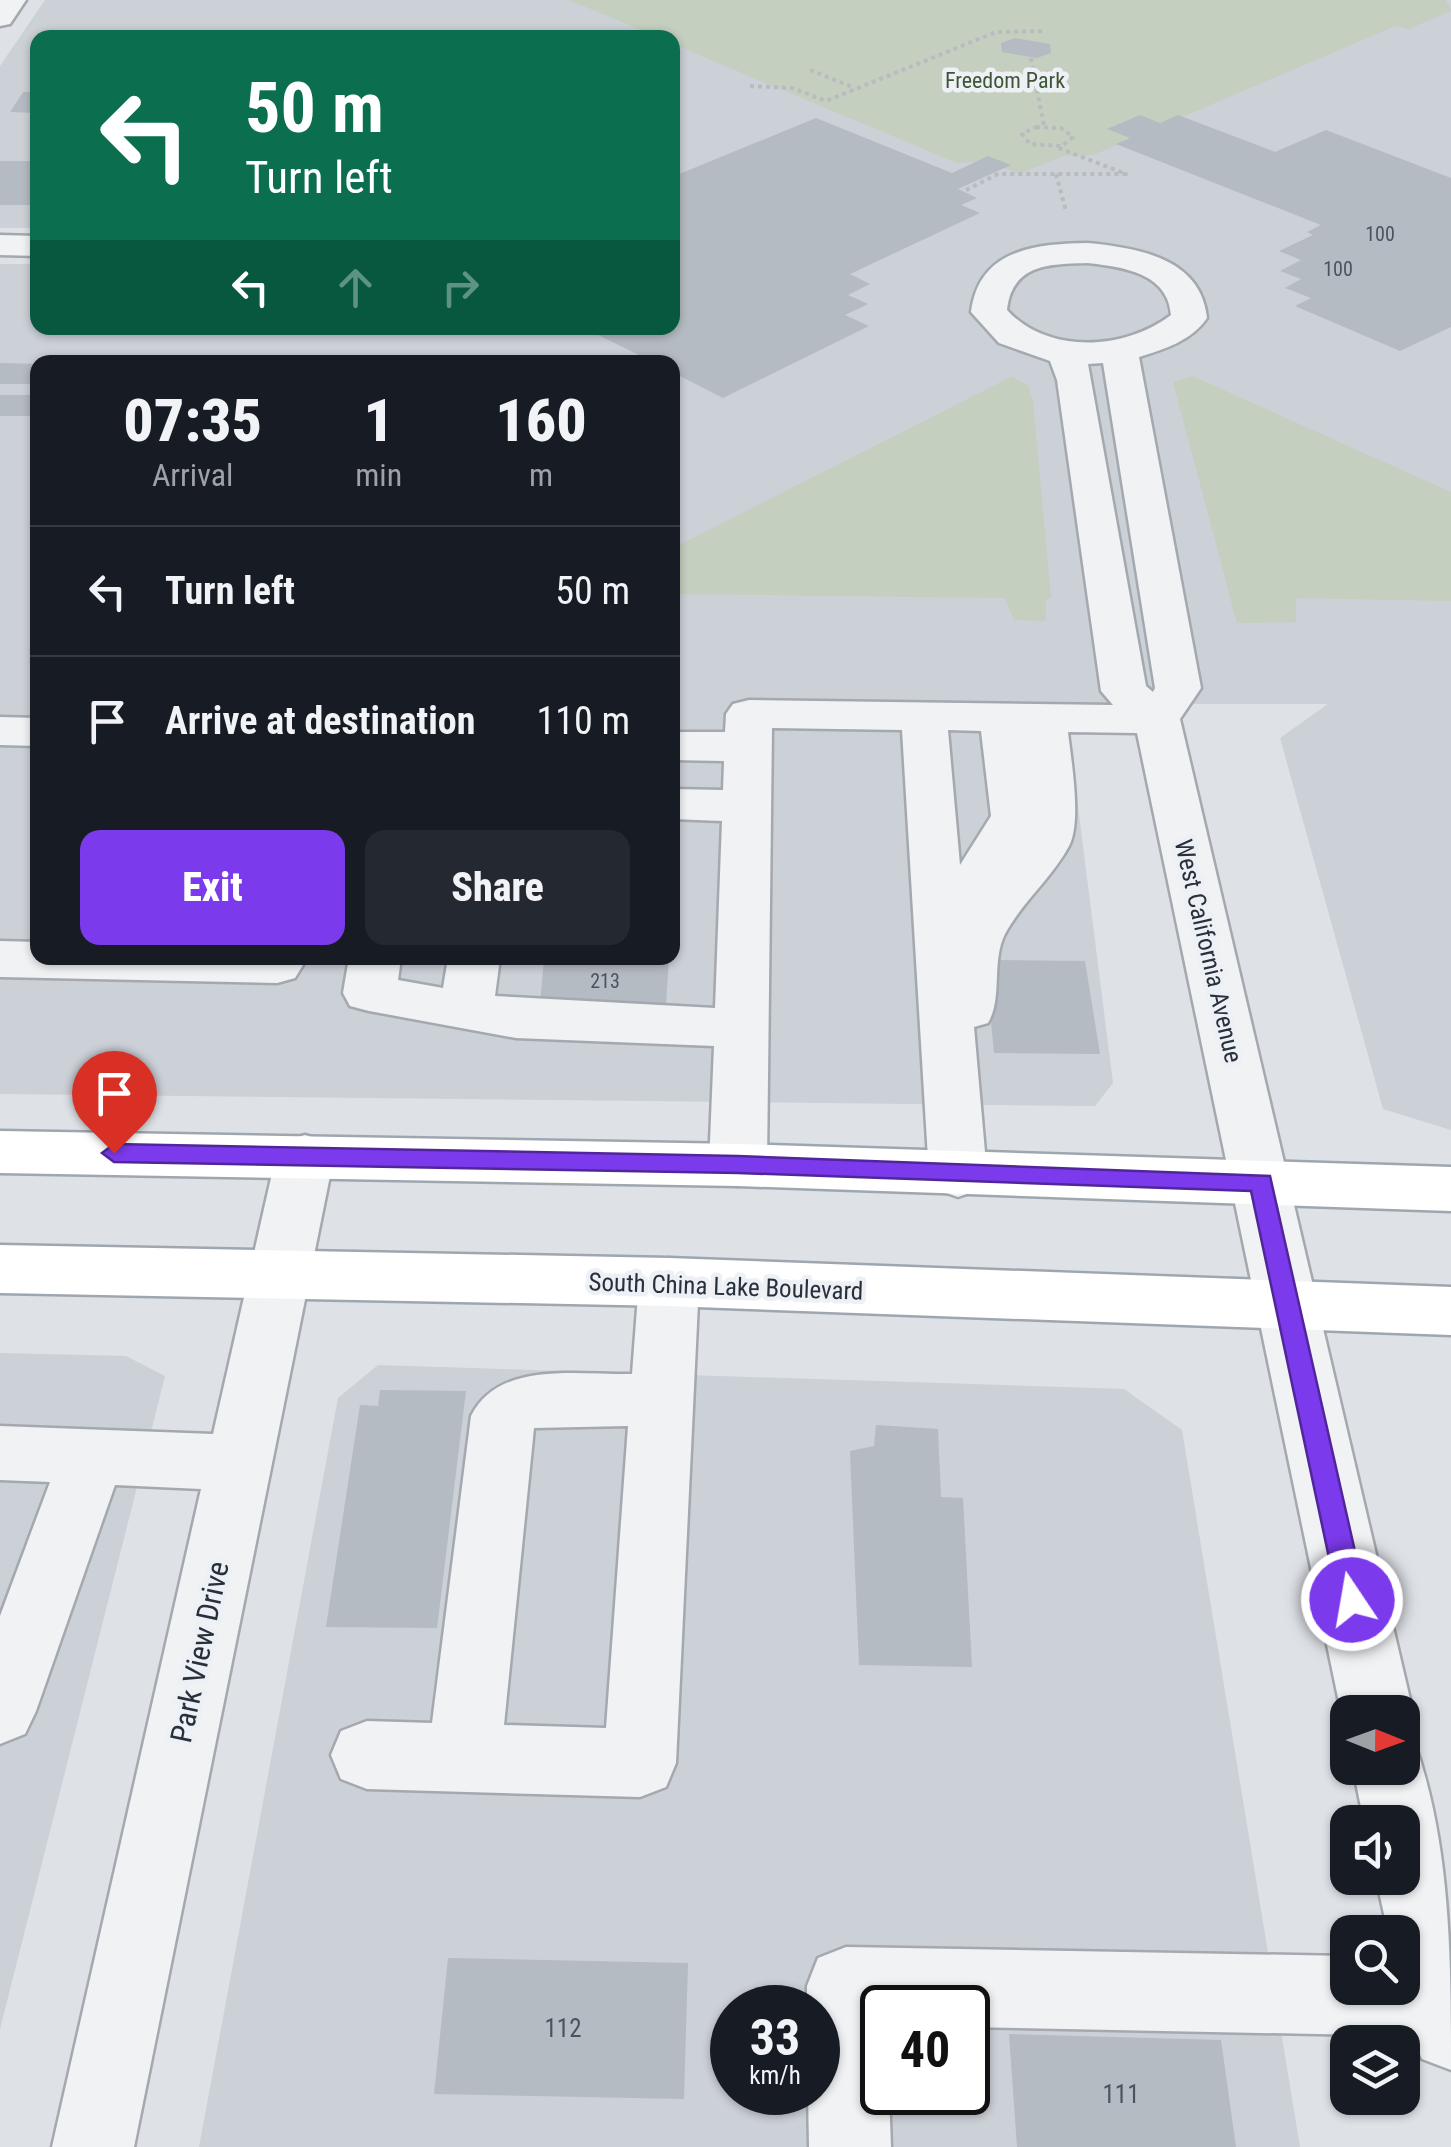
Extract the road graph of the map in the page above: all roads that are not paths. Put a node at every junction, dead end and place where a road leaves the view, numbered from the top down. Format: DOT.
graph roads {
  1 [pos="12,0"];
  2 [pos="0,18"];
  3 [pos="0,246"];
  4 [pos="30,246"];
  5 [pos="1065,351"];
  6 [pos="1120,352"];
  7 [pos="924,716"];
  8 [pos="1022,718"];
  9 [pos="1157,720"];
  10 [pos="0,731"];
  11 [pos="30,732"];
  12 [pos="680,749"];
  13 [pos="748,777"];
  14 [pos="680,778"];
  15 [pos="680,801"];
  16 [pos="0,959"];
  17 [pos="30,960"];
  18 [pos="374,965"];
  19 [pos="465,965"];
  20 [pos="435,990"];
  21 [pos="744,1028"];
  22 [pos="949,1070"];
  23 [pos="0,1152"];
  24 [pos="305,1156"];
  25 [pos="738,1164"];
  26 [pos="958,1174"];
  27 [pos="1261,1182"];
  28 [pos="1451,1189"];
  29 [pos="0,1268"];
  30 [pos="282,1276"];
  31 [pos="670,1282"];
  32 [pos="1287,1305"];
  33 [pos="1451,1311"];
  34 [pos="663,1398"];
  35 [pos="0,1453"];
  36 [pos="0,1466"];
  37 [pos="88,1469"];
  38 [pos="238,1472"];
  39 [pos="1373,1695"];
  40 [pos="0,1711"];
  41 [pos="366,1755"];
  42 [pos="464,1758"];
  43 [pos="1420,1872"];
  44 [pos="1447,2015"];
  45 [pos="93,2147"];
  46 [pos="850,2147"];
  1 -- 2 [label="street"];
  3 -- 4 [label="street"];
  5 -- 6 [label="street"];
  5 -- 6 [label="street"];
  5 -- 9 [label="street"];
  6 -- 9 [label="street"];
  7 -- 8 [label="street"];
  7 -- 13 [label="street"];
  7 -- 22 [label="street"];
  8 -- 9 [label="street"];
  8 -- 22 [label="street"];
  9 -- 27 [label="street, West California Avenue"];
  10 -- 11 [label="street"];
  12 -- 13 [label="street"];
  13 -- 14 [label="street"];
  13 -- 15 [label="street"];
  13 -- 21 [label="street"];
  16 -- 17 [label="street"];
  18 -- 20 [label="street"];
  19 -- 20 [label="street"];
  20 -- 21 [label="street"];
  21 -- 25 [label="street"];
  22 -- 26 [label="street"];
  23 -- 24 [label="main road"];
  24 -- 25 [label="main road"];
  24 -- 30 [label="street, Park View Drive"];
  25 -- 26 [label="main road"];
  26 -- 27 [label="main road"];
  27 -- 28 [label="main road"];
  27 -- 32 [label="street, West California Avenue"];
  29 -- 30 [label="main road, South China Lake Boulevard"];
  30 -- 31 [label="main road, South China Lake Boulevard"];
  30 -- 38 [label="street, Park View Drive"];
  31 -- 32 [label="main road, South China Lake Boulevard"];
  31 -- 34 [label="street"];
  32 -- 33 [label="main road, South China Lake Boulevard"];
  32 -- 39 [label="street, West California Avenue"];
  34 -- 42 [label="street"];
  34 -- 42 [label="street"];
  35 -- 38 [label="street"];
  36 -- 37 [label="street"];
  37 -- 38 [label="street"];
  37 -- 40 [label="street"];
  38 -- 45 [label="street, Park View Drive"];
  41 -- 42 [label="street"];
  43 -- 44 [label="street"];
  44 -- 46 [label="street"];
}
